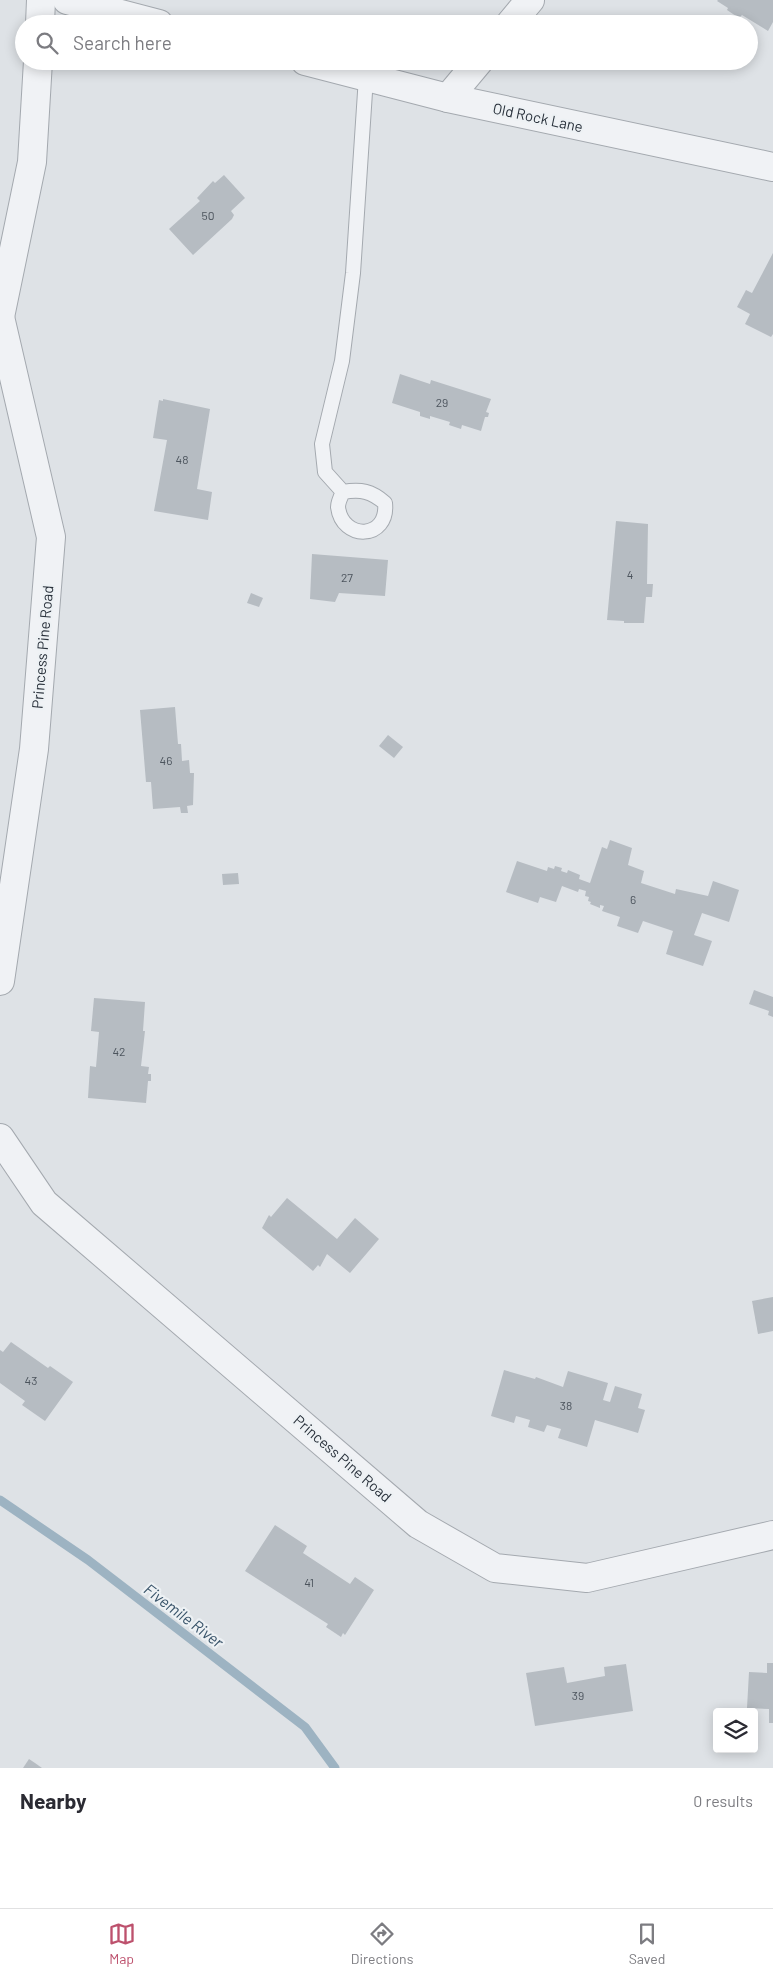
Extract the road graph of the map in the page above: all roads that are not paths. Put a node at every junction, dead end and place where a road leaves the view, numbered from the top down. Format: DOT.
graph roads {
  1 [pos="41,0"];
  2 [pos="67,0"];
  3 [pos="530,0"];
  4 [pos="40,15"];
  5 [pos="124,15"];
  6 [pos="518,15"];
  7 [pos="37,70"];
  8 [pos="339,70"];
  9 [pos="471,70"];
  10 [pos="366,77"];
  11 [pos="448,98"];
  12 [pos="773,167"];
  13 [pos="0,317"];
  14 [pos="343,492"];
  15 [pos="0,981"];
  16 [pos="0,1138"];
  17 [pos="773,1535"];
  1 -- 4 [label="street"];
  2 -- 5 [label="street"];
  3 -- 6 [label="street"];
  7 -- 13 [label="street, Princess Pine Road"];
  8 -- 10 [label="street, Old Rock Lane"];
  9 -- 11 [label="street"];
  10 -- 11 [label="street, Old Rock Lane"];
  10 -- 14 [label="lane"];
  11 -- 12 [label="street, Old Rock Lane"];
  13 -- 15 [label="street, Princess Pine Road"];
  16 -- 17 [label="street, Princess Pine Road"];
}
